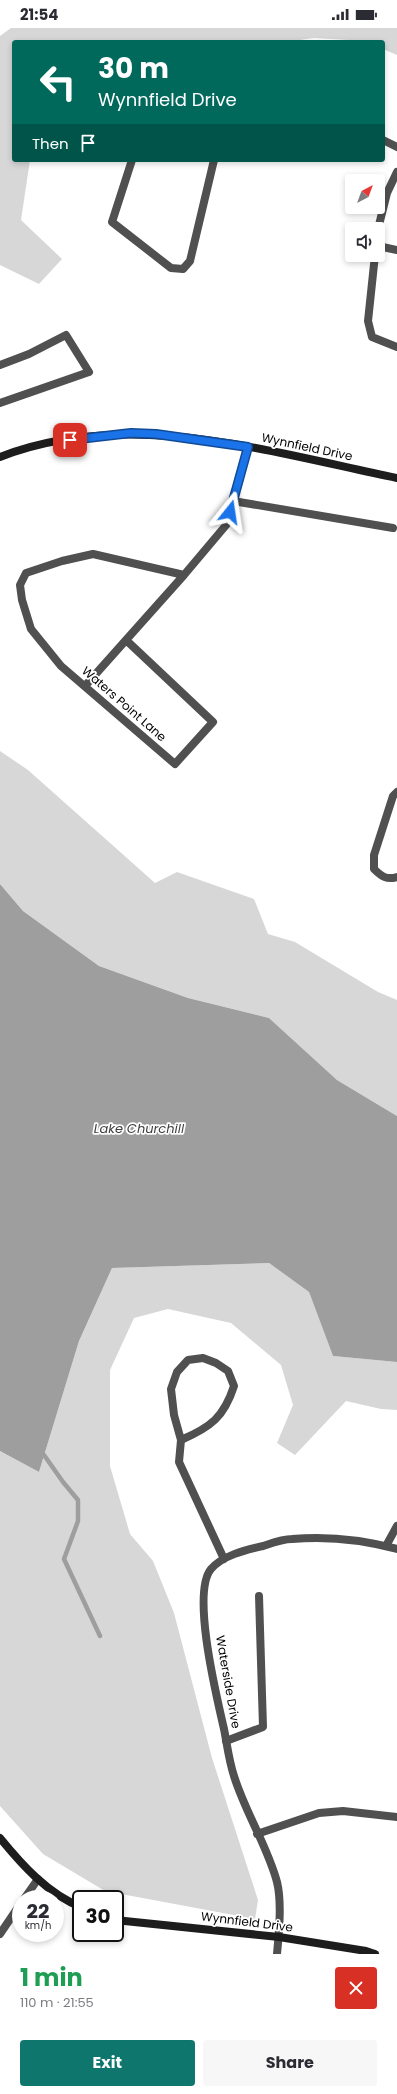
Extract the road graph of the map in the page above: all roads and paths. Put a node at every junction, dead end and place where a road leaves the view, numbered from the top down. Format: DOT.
graph roads {
  1 [pos="385,141"];
  2 [pos="397,147"];
  3 [pos="131,162"];
  4 [pos="214,162"];
  5 [pos="397,172"];
  6 [pos="380,222"];
  7 [pos="385,247"];
  8 [pos="397,250"];
  9 [pos="374,262"];
  10 [pos="397,347"];
  11 [pos="0,365"];
  12 [pos="0,403"];
  13 [pos="248,447"];
  14 [pos="0,458"];
  15 [pos="397,478"];
  16 [pos="233,501"];
  17 [pos="393,528"];
  18 [pos="184,575"];
  19 [pos="126,640"];
  20 [pos="85,686"];
  21 [pos="397,792"];
  22 [pos="397,877"];
  23 [pos="181,1440"];
  24 [pos="397,1526"];
  25 [pos="386,1546"];
  26 [pos="397,1549"];
  27 [pos="224,1559"];
  28 [pos="259,1596"];
  29 [pos="226,1741"];
  30 [pos="397,1817"];
  31 [pos="257,1834"];
  32 [pos="0,1838"];
  33 [pos="38,1879"];
  34 [pos="30,1890"];
  35 [pos="72,1903"];
  36 [pos="12,1916"];
  37 [pos="124,1921"];
  38 [pos="0,1934"];
  39 [pos="279,1938"];
  40 [pos="277,1954"];
  41 [pos="375,1954"];
  1 -- 2 [label="street"];
  3 -- 4 [label="street"];
  5 -- 6 [label="street"];
  7 -- 8 [label="street"];
  9 -- 10 [label="street"];
  11 -- 12 [label="street"];
  13 -- 14 [label="street, Wynnfield Drive"];
  13 -- 15 [label="street, Wynnfield Drive"];
  13 -- 16 [label="street"];
  16 -- 17 [label="street"];
  16 -- 18 [label="street"];
  18 -- 19 [label="street"];
  18 -- 20 [label="street, Waters Point Lane"];
  19 -- 20 [label="street"];
  19 -- 20 [label="street, Waters Point Lane"];
  21 -- 22 [label="street"];
  23 -- 23 [label="street"];
  23 -- 27 [label="street"];
  24 -- 25 [label="street"];
  25 -- 26 [label="street, Waterside Drive"];
  25 -- 27 [label="street, Waterside Drive"];
  27 -- 29 [label="street, Waterside Drive"];
  28 -- 29 [label="street"];
  29 -- 31 [label="street, Waterside Drive"];
  30 -- 31 [label="street"];
  31 -- 39 [label="street, Waterside Drive"];
  32 -- 33 [label="street"];
  33 -- 34 [label="street"];
  33 -- 35 [label="street"];
  36 -- 38 [label="street"];
  37 -- 39 [label="street, Wynnfield Drive"];
  39 -- 40 [label="street, Waterside Drive"];
  39 -- 41 [label="street, Wynnfield Drive"];
}
